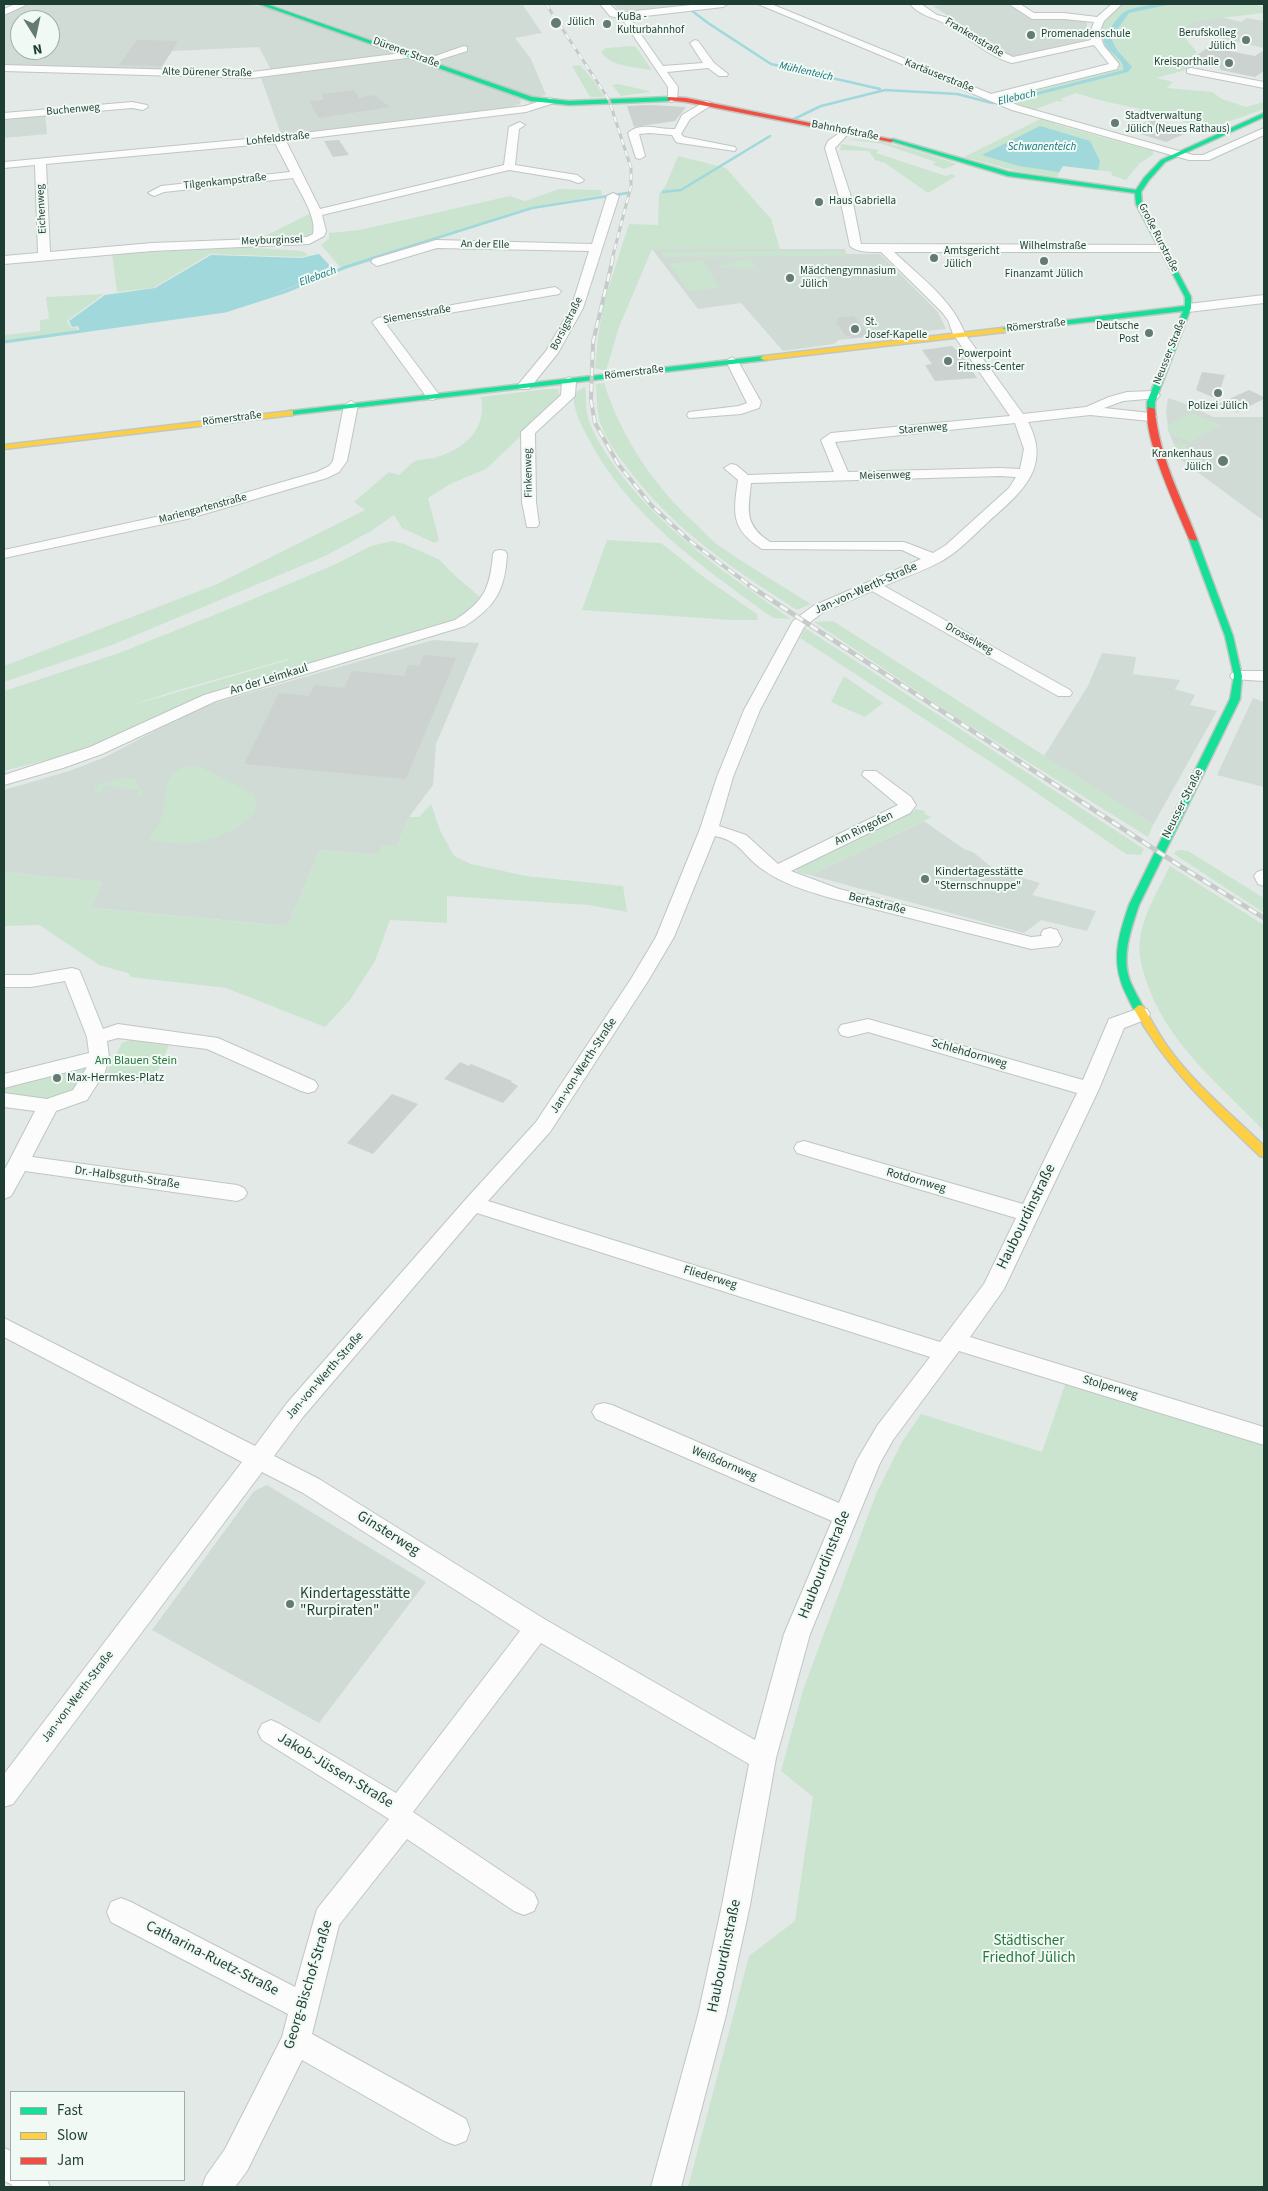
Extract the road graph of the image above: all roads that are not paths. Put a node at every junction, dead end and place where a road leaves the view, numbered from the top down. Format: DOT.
graph roads {
  1 [pos="23,4"];
  2 [pos="262,4"];
  3 [pos="605,4"];
  4 [pos="723,4"];
  5 [pos="762,4"];
  6 [pos="915,4"];
  7 [pos="1014,4"];
  8 [pos="1117,4"];
  9 [pos="4,12"];
  10 [pos="627,17"];
  11 [pos="1099,20"];
  12 [pos="1095,42"];
  13 [pos="695,43"];
  14 [pos="464,49"];
  15 [pos="410,55"];
  16 [pos="426,60"];
  17 [pos="710,65"];
  18 [pos="4,68"];
  19 [pos="663,70"];
  20 [pos="1191,70"];
  21 [pos="723,74"];
  22 [pos="1264,85"];
  23 [pos="672,98"];
  24 [pos="998,100"];
  25 [pos="550,101"];
  26 [pos="706,104"];
  27 [pos="143,107"];
  28 [pos="4,116"];
  29 [pos="1263,117"];
  30 [pos="520,125"];
  31 [pos="1264,131"];
  32 [pos="676,132"];
  33 [pos="845,132"];
  34 [pos="279,139"];
  35 [pos="731,149"];
  36 [pos="1177,154"];
  37 [pos="640,156"];
  38 [pos="40,162"];
  39 [pos="4,165"];
  40 [pos="509,167"];
  41 [pos="298,174"];
  42 [pos="578,180"];
  43 [pos="1138,192"];
  44 [pos="154,193"];
  45 [pos="613,196"];
  46 [pos="316,213"];
  47 [pos="596,248"];
  48 [pos="884,248"];
  49 [pos="1162,248"];
  50 [pos="44,256"];
  51 [pos="4,260"];
  52 [pos="377,262"];
  53 [pos="555,291"];
  54 [pos="1264,299"];
  55 [pos="1188,308"];
  56 [pos="1125,316"];
  57 [pos="960,334"];
  58 [pos="1177,334"];
  59 [pos="732,361"];
  60 [pos="569,381"];
  61 [pos="524,386"];
  62 [pos="1153,395"];
  63 [pos="433,396"];
  64 [pos="351,405"];
  65 [pos="1090,411"];
  66 [pos="694,415"];
  67 [pos="1150,417"];
  68 [pos="1020,418"];
  69 [pos="4,447"];
  70 [pos="731,468"];
  71 [pos="1025,474"];
  72 [pos="843,477"];
  73 [pos="745,479"];
  74 [pos="532,524"];
  75 [pos="4,554"];
  76 [pos="500,554"];
  77 [pos="934,559"];
  78 [pos="874,586"];
  79 [pos="1238,676"];
  80 [pos="1264,676"];
  81 [pos="1064,693"];
  82 [pos="870,775"];
  83 [pos="4,780"];
  84 [pos="709,829"];
  85 [pos="777,872"];
  86 [pos="1050,934"];
  87 [pos="4,981"];
  88 [pos="1140,1014"];
  89 [pos="848,1030"];
  90 [pos="97,1037"];
  91 [pos="99,1057"];
  92 [pos="4,1081"];
  93 [pos="308,1086"];
  94 [pos="1089,1089"];
  95 [pos="4,1100"];
  96 [pos="48,1106"];
  97 [pos="804,1148"];
  98 [pos="1264,1153"];
  99 [pos="18,1163"];
  100 [pos="4,1190"];
  101 [pos="236,1193"];
  102 [pos="473,1204"];
  103 [pos="1029,1214"];
  104 [pos="4,1327"];
  105 [pos="951,1347"];
  106 [pos="604,1412"];
  107 [pos="1264,1436"];
  108 [pos="258,1458"];
  109 [pos="845,1516"];
  110 [pos="537,1628"];
  111 [pos="271,1732"];
  112 [pos="763,1758"];
  113 [pos="4,1795"];
  114 [pos="402,1816"];
  115 [pos="524,1902"];
  116 [pos="121,1912"];
  117 [pos="304,2007"];
  118 [pos="296,2041"];
  119 [pos="455,2130"];
  120 [pos="217,2187"];
  121 [pos="666,2187"];
  1 -- 9 [label="street"];
  2 -- 15 [label="main road, Dürener Straße"];
  3 -- 10 [label="street"];
  4 -- 10 [label="street"];
  5 -- 24 [label="street, Kartäuserstraße"];
  6 -- 12 [label="street, Frankenstraße"];
  7 -- 11 [label="street"];
  8 -- 11 [label="street"];
  10 -- 19 [label="street"];
  11 -- 12 [label="street"];
  12 -- 24 [label="street"];
  13 -- 17 [label="street"];
  14 -- 16 [label="street"];
  15 -- 16 [label="main road, Dürener Straße"];
  15 -- 18 [label="street, Alte Dürener Straße"];
  16 -- 25 [label="main road, Dürener Straße"];
  17 -- 19 [label="street"];
  17 -- 21 [label="street"];
  19 -- 23 [label="street"];
  20 -- 22 [label="street"];
  23 -- 25 [label="main road, Dürener Straße"];
  23 -- 26 [label="main road, Bahnhofstraße"];
  24 -- 36 [label="street, Kartäuserstraße"];
  25 -- 34 [label="street, Lohfeldstraße"];
  26 -- 32 [label="street"];
  26 -- 33 [label="main road, Bahnhofstraße"];
  27 -- 28 [label="street, Buchenweg"];
  29 -- 36 [label="main road, Große Rurstraße"];
  30 -- 40 [label="street"];
  31 -- 36 [label="street"];
  32 -- 35 [label="street"];
  32 -- 37 [label="street"];
  33 -- 43 [label="main road, Bahnhofstraße"];
  33 -- 48 [label="street, Wilhelmstraße"];
  34 -- 38 [label="street, Lohfeldstraße"];
  34 -- 41 [label="street"];
  36 -- 43 [label="main road, Große Rurstraße"];
  38 -- 39 [label="street, Lohfeldstraße"];
  38 -- 50 [label="street, Eichenweg"];
  40 -- 42 [label="street"];
  40 -- 46 [label="street"];
  41 -- 44 [label="street, Tilgenkampstraße"];
  41 -- 46 [label="street"];
  43 -- 49 [label="main road, Große Rurstraße"];
  45 -- 47 [label="street, Borsigstraße"];
  46 -- 50 [label="street, Meyburginsel"];
  47 -- 52 [label="street, An der Elle"];
  47 -- 61 [label="street, Borsigstraße"];
  48 -- 49 [label="street, Wilhelmstraße"];
  48 -- 57 [label="street, Jan-von-Werth-Straße"];
  49 -- 55 [label="main road, Große Rurstraße"];
  50 -- 51 [label="street, Meyburginsel"];
  53 -- 63 [label="street, Siemensstraße"];
  54 -- 55 [label="street, Römerstraße"];
  55 -- 56 [label="main road, Römerstraße"];
  55 -- 58 [label="main road, Neusser Straße"];
  56 -- 57 [label="main road, Römerstraße"];
  56 -- 58 [label="main road"];
  57 -- 59 [label="main road, Römerstraße"];
  57 -- 68 [label="street, Jan-von-Werth-Straße"];
  58 -- 62 [label="main road, Neusser Straße"];
  59 -- 60 [label="main road, Römerstraße"];
  59 -- 66 [label="street"];
  60 -- 61 [label="main road, Römerstraße"];
  60 -- 74 [label="street, Finkenweg"];
  61 -- 63 [label="main road, Römerstraße"];
  62 -- 65 [label="street, Neusser Straße"];
  62 -- 67 [label="main road, Neusser Straße"];
  63 -- 64 [label="main road, Römerstraße"];
  64 -- 69 [label="main road, Römerstraße"];
  64 -- 75 [label="street, Mariengartenstraße"];
  65 -- 67 [label="street, Neusser Straße"];
  65 -- 68 [label="street, Neusser Straße"];
  67 -- 79 [label="main road, Neusser Straße"];
  68 -- 71 [label="street, Jan-von-Werth-Straße"];
  68 -- 72 [label="street, Starenweg"];
  70 -- 73 [label="street"];
  71 -- 72 [label="street, Meisenweg"];
  71 -- 77 [label="street, Jan-von-Werth-Straße"];
  72 -- 73 [label="street, Meisenweg"];
  73 -- 77 [label="street"];
  76 -- 83 [label="street, An der Leimkaul"];
  77 -- 78 [label="street, Jan-von-Werth-Straße"];
  78 -- 81 [label="street, Drosselweg"];
  78 -- 84 [label="street, Jan-von-Werth-Straße"];
  79 -- 80 [label="street"];
  79 -- 88 [label="main road, Neusser Straße"];
  82 -- 85 [label="street, Am Ringofen"];
  84 -- 85 [label="street, Bertastraße"];
  84 -- 102 [label="street, Jan-von-Werth-Straße"];
  85 -- 86 [label="street, Bertastraße"];
  87 -- 90 [label="street"];
  88 -- 94 [label="street, Haubourdinstraße"];
  88 -- 98 [label="main road, Neusser Straße"];
  89 -- 94 [label="street, Schlehdornweg"];
  90 -- 91 [label="street"];
  90 -- 93 [label="street"];
  91 -- 92 [label="street"];
  91 -- 96 [label="street"];
  94 -- 103 [label="street, Haubourdinstraße"];
  95 -- 96 [label="street"];
  96 -- 99 [label="street"];
  97 -- 103 [label="street, Rotdornweg"];
  99 -- 100 [label="street"];
  99 -- 101 [label="street, Dr.-Halbsguth-Straße"];
  102 -- 105 [label="street, Fliederweg"];
  102 -- 108 [label="street, Jan-von-Werth-Straße"];
  103 -- 105 [label="street, Haubourdinstraße"];
  104 -- 108 [label="street, Ginsterweg"];
  105 -- 107 [label="street, Stolperweg"];
  105 -- 109 [label="street, Haubourdinstraße"];
  106 -- 109 [label="street, Weißdornweg"];
  108 -- 110 [label="street, Ginsterweg"];
  108 -- 113 [label="street, Jan-von-Werth-Straße"];
  109 -- 112 [label="street, Haubourdinstraße"];
  110 -- 112 [label="street, Ginsterweg"];
  110 -- 114 [label="street, Georg-Bischof-Straße"];
  111 -- 114 [label="street, Jakob-Jüssen-Straße"];
  112 -- 121 [label="street, Haubourdinstraße"];
  114 -- 115 [label="street, Jakob-Jüssen-Straße"];
  114 -- 117 [label="street, Georg-Bischof-Straße"];
  116 -- 117 [label="street, Catharina-Ruetz-Straße"];
  117 -- 118 [label="street, Georg-Bischof-Straße"];
  118 -- 119 [label="street"];
  118 -- 120 [label="street, Georg-Bischof-Straße"];
}
